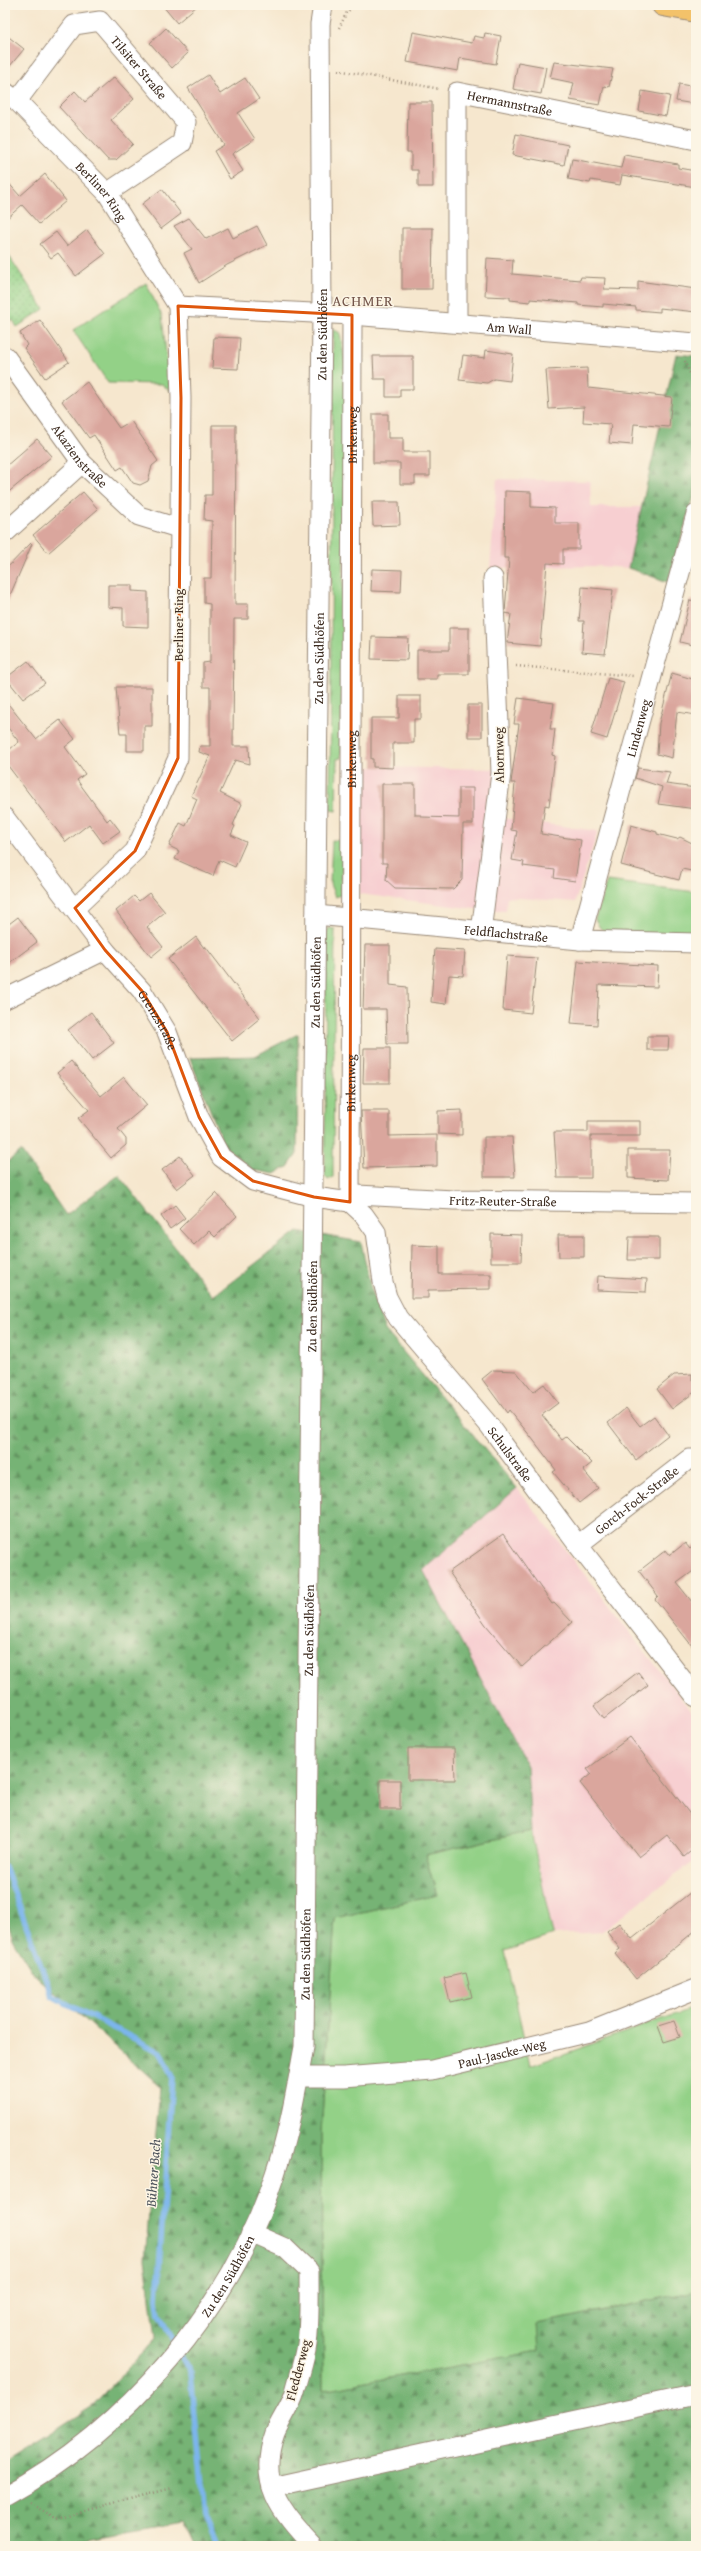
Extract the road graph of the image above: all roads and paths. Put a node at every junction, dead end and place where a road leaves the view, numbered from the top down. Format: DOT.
graph roads {
  1 [pos="323,5"];
  2 [pos="663,5"];
  3 [pos="696,11"];
  4 [pos="336,70"];
  5 [pos="457,92"];
  6 [pos="11,97"];
  7 [pos="696,140"];
  8 [pos="107,193"];
  9 [pos="178,306"];
  10 [pos="322,313"];
  11 [pos="352,315"];
  12 [pos="457,323"];
  13 [pos="677,340"];
  14 [pos="696,342"];
  15 [pos="5,356"];
  16 [pos="696,388"];
  17 [pos="82,463"];
  18 [pos="696,514"];
  19 [pos="178,528"];
  20 [pos="5,533"];
  21 [pos="493,578"];
  22 [pos="495,667"];
  23 [pos="651,678"];
  24 [pos="5,818"];
  25 [pos="75,908"];
  26 [pos="316,915"];
  27 [pos="351,918"];
  28 [pos="481,932"];
  29 [pos="580,940"];
  30 [pos="696,943"];
  31 [pos="105,950"];
  32 [pos="5,999"];
  33 [pos="314,1197"];
  34 [pos="350,1202"];
  35 [pos="696,1203"];
  36 [pos="696,1459"];
  37 [pos="578,1545"];
  38 [pos="696,1697"];
  39 [pos="696,1989"];
  40 [pos="299,2077"];
  41 [pos="250,2233"];
  42 [pos="696,2394"];
  43 [pos="272,2487"];
  44 [pos="172,2488"];
  45 [pos="11,2492"];
  46 [pos="313,2546"];
  1 -- 10 [label="street, Zu den Südhöfen"];
  2 -- 3 [label="main road"];
  4 -- 5 [label="path"];
  5 -- 7 [label="street, Hermannstraße"];
  5 -- 12 [label="street, Hermannstraße"];
  6 -- 8 [label="street, Berliner Ring"];
  6 -- 8 [label="street, Tilsiter Straße"];
  8 -- 9 [label="street, Berliner Ring"];
  9 -- 10 [label="street"];
  9 -- 19 [label="street, Berliner Ring"];
  10 -- 11 [label="street, Am Wall"];
  10 -- 26 [label="street, Zu den Südhöfen"];
  11 -- 12 [label="street, Am Wall"];
  11 -- 27 [label="street, Birkenweg"];
  12 -- 13 [label="street, Am Wall"];
  13 -- 14 [label="street, Am Wall"];
  13 -- 16 [label="path"];
  15 -- 17 [label="street, Akazienstraße"];
  17 -- 19 [label="street, Akazienstraße"];
  17 -- 20 [label="street"];
  18 -- 23 [label="street, Lindenweg"];
  19 -- 25 [label="street, Berliner Ring"];
  21 -- 22 [label="street, Ahornweg"];
  22 -- 23 [label="path"];
  22 -- 28 [label="street, Ahornweg"];
  23 -- 29 [label="street, Lindenweg"];
  24 -- 25 [label="street, Grenzstraße"];
  25 -- 31 [label="street, Grenzstraße"];
  26 -- 27 [label="street, Feldflachstraße"];
  26 -- 33 [label="street, Zu den Südhöfen"];
  27 -- 28 [label="street, Feldflachstraße"];
  27 -- 34 [label="street, Birkenweg"];
  28 -- 29 [label="street, Feldflachstraße"];
  29 -- 30 [label="street, Feldflachstraße"];
  31 -- 32 [label="street"];
  31 -- 33 [label="street, Grenzstraße"];
  33 -- 34 [label="street, Fritz-Reuter-Straße"];
  33 -- 40 [label="street, Zu den Südhöfen"];
  34 -- 35 [label="street, Fritz-Reuter-Straße"];
  34 -- 37 [label="street, Schulstraße"];
  36 -- 37 [label="street, Gorch-Fock-Straße"];
  37 -- 38 [label="street, Schulstraße"];
  39 -- 40 [label="street, Paul-Jascke-Weg"];
  40 -- 41 [label="street, Zu den Südhöfen"];
  41 -- 43 [label="street, Fledderweg"];
  41 -- 45 [label="street, Zu den Südhöfen"];
  42 -- 43 [label="street"];
  43 -- 46 [label="street, Fledderweg"];
  44 -- 45 [label="path"];
}
